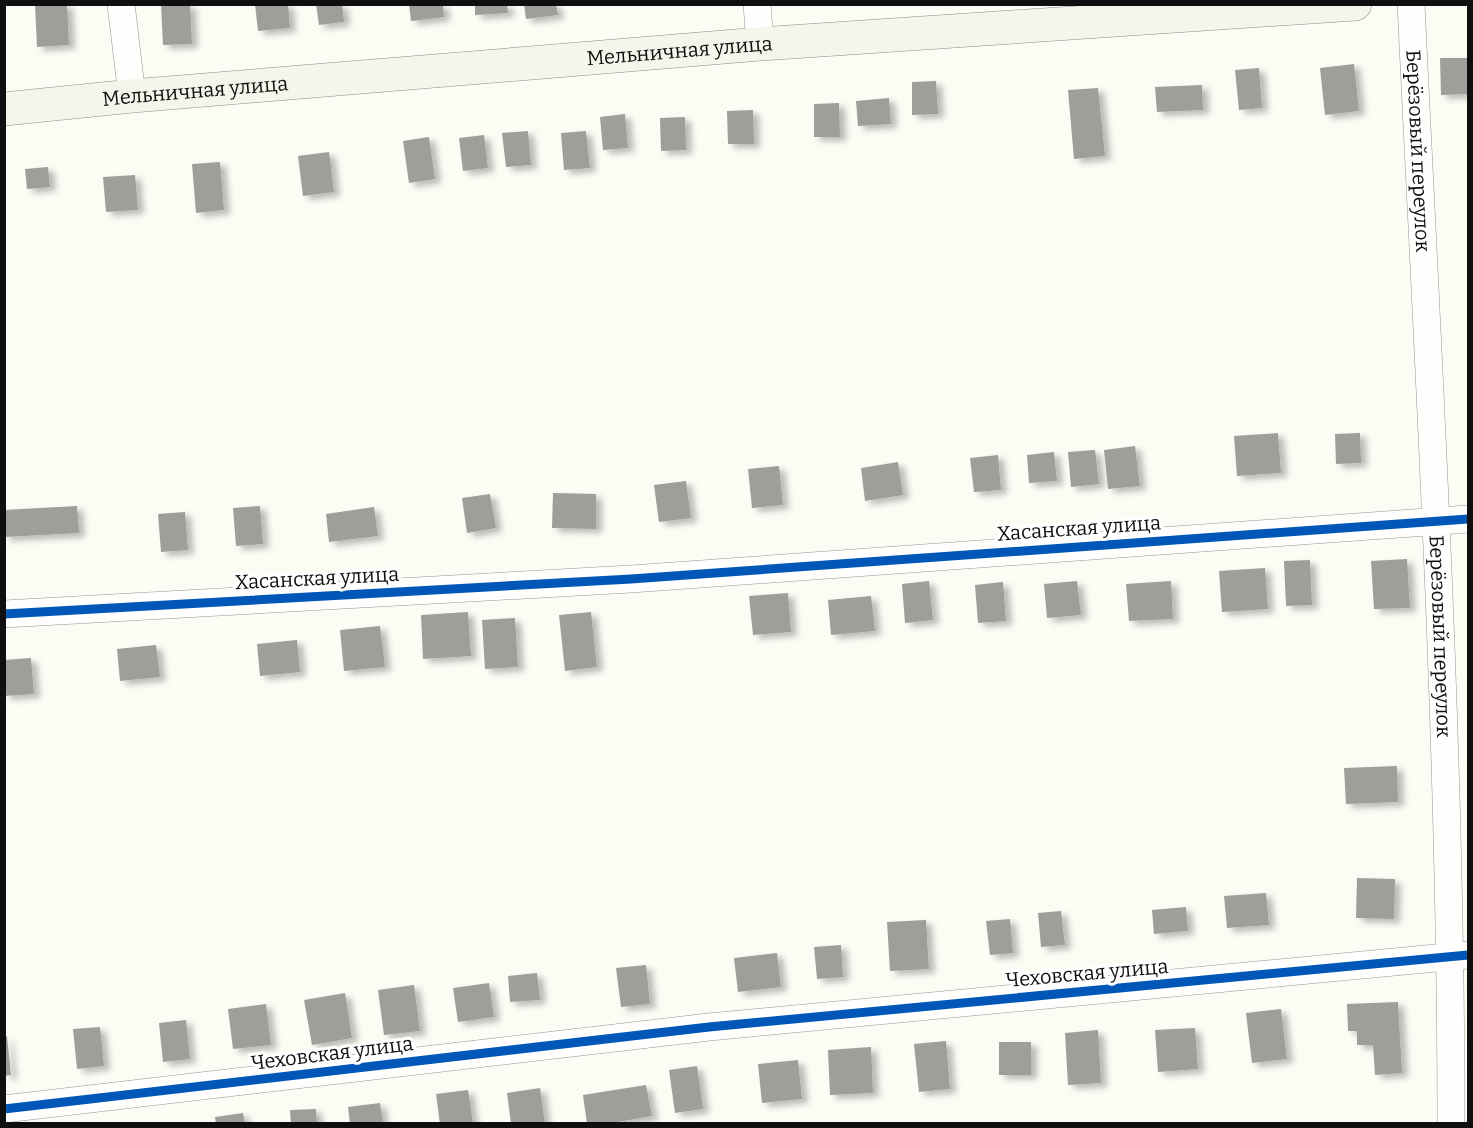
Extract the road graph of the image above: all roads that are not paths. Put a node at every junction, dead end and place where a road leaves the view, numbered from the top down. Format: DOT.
graph roads {
  1 [pos="121,4"];
  2 [pos="757,4"];
  3 [pos="1356,4"];
  4 [pos="1411,4"];
  5 [pos="760,44"];
  6 [pos="132,96"];
  7 [pos="4,109"];
  8 [pos="1468,519"];
  9 [pos="1436,521"];
  10 [pos="4,614"];
  11 [pos="1460,956"];
  12 [pos="4,1109"];
  13 [pos="1451,1124"];
  1 -- 6 [label="street"];
  2 -- 5 [label="street"];
  3 -- 5 [label="main road, Мельничная улица"];
  4 -- 9 [label="street, Берёзовый переулок"];
  5 -- 6 [label="main road, Мельничная улица"];
  6 -- 7 [label="main road, Мельничная улица"];
  8 -- 9 [label="street, Хасанская улица"];
  9 -- 10 [label="street, Хасанская улица"];
  9 -- 11 [label="street, Берёзовый переулок"];
  11 -- 12 [label="street, Чеховская улица"];
  11 -- 13 [label="street, Берёзовый переулок"];
}
